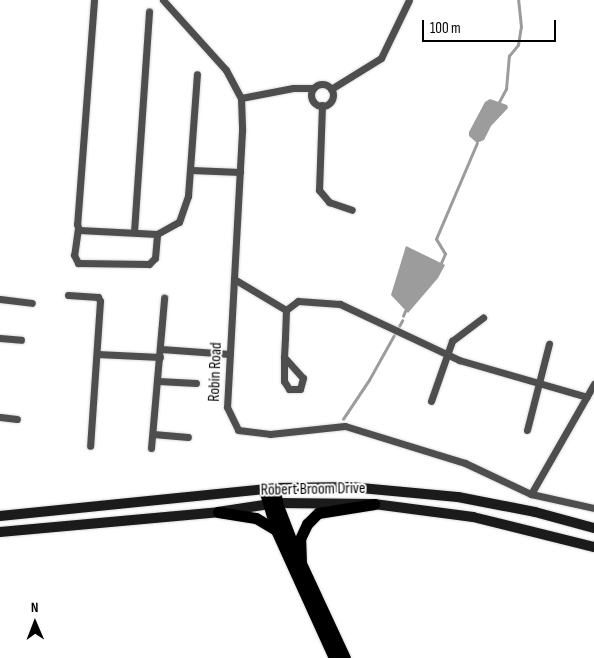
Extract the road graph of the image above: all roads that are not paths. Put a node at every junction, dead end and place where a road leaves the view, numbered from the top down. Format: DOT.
graph roads {
  1 [pos="94,0"];
  2 [pos="163,0"];
  3 [pos="409,0"];
  4 [pos="149,12"];
  5 [pos="197,74"];
  6 [pos="313,88"];
  7 [pos="331,89"];
  8 [pos="241,98"];
  9 [pos="322,105"];
  10 [pos="192,170"];
  11 [pos="240,172"];
  12 [pos="352,210"];
  13 [pos="78,228"];
  14 [pos="134,232"];
  15 [pos="157,234"];
  16 [pos="234,279"];
  17 [pos="68,295"];
  18 [pos="164,298"];
  19 [pos="0,299"];
  20 [pos="32,303"];
  21 [pos="286,310"];
  22 [pos="483,318"];
  23 [pos="0,338"];
  24 [pos="22,340"];
  25 [pos="549,344"];
  26 [pos="161,349"];
  27 [pos="97,354"];
  28 [pos="230,354"];
  29 [pos="446,354"];
  30 [pos="160,357"];
  31 [pos="284,357"];
  32 [pos="158,381"];
  33 [pos="196,383"];
  34 [pos="539,383"];
  35 [pos="594,384"];
  36 [pos="587,397"];
  37 [pos="431,401"];
  38 [pos="0,417"];
  39 [pos="17,419"];
  40 [pos="528,430"];
  41 [pos="153,434"];
  42 [pos="188,437"];
  43 [pos="90,446"];
  44 [pos="151,448"];
  45 [pos="270,488"];
  46 [pos="531,494"];
  47 [pos="272,504"];
  48 [pos="374,504"];
  49 [pos="594,508"];
  50 [pos="218,512"];
  51 [pos="0,516"];
  52 [pos="594,528"];
  53 [pos="276,530"];
  54 [pos="0,532"];
  55 [pos="594,547"];
  56 [pos="301,563"];
  57 [pos="334,658"];
  58 [pos="345,658"];
  1 -- 13 [label="street"];
  2 -- 8 [label="street, Robin Road"];
  3 -- 7 [label="street"];
  4 -- 14 [label="street"];
  5 -- 10 [label="street"];
  6 -- 7 [label="street"];
  6 -- 8 [label="street"];
  6 -- 9 [label="street"];
  7 -- 9 [label="street"];
  8 -- 11 [label="street, Robin Road"];
  9 -- 12 [label="street"];
  10 -- 11 [label="street"];
  10 -- 15 [label="street"];
  11 -- 16 [label="street, Robin Road"];
  13 -- 14 [label="street"];
  13 -- 15 [label="street"];
  14 -- 15 [label="street"];
  16 -- 21 [label="street"];
  16 -- 28 [label="street, Robin Road"];
  17 -- 27 [label="street"];
  18 -- 26 [label="street"];
  19 -- 20 [label="street"];
  21 -- 29 [label="street"];
  21 -- 31 [label="street"];
  22 -- 29 [label="street"];
  23 -- 24 [label="street"];
  25 -- 34 [label="street"];
  26 -- 28 [label="street"];
  26 -- 30 [label="street"];
  27 -- 30 [label="street"];
  27 -- 43 [label="street"];
  28 -- 46 [label="street, Robin Road"];
  29 -- 34 [label="street"];
  29 -- 37 [label="street"];
  30 -- 32 [label="street"];
  32 -- 33 [label="street"];
  32 -- 41 [label="street"];
  34 -- 36 [label="street"];
  34 -- 40 [label="street"];
  35 -- 36 [label="street"];
  36 -- 46 [label="street"];
  38 -- 39 [label="street"];
  41 -- 42 [label="street"];
  41 -- 44 [label="street"];
  45 -- 47 [label="main road"];
  45 -- 51 [label="street, Robert Broom Drive"];
  45 -- 52 [label="street, Robert Broom Drive"];
  46 -- 49 [label="street, Robin Road"];
  47 -- 48 [label="street, Robert Broom Drive"];
  47 -- 50 [label="street, Robert Broom Drive"];
  47 -- 53 [label="main road"];
  47 -- 56 [label="main road"];
  48 -- 55 [label="street, Robert Broom Drive"];
  48 -- 56 [label="main road"];
  50 -- 53 [label="main road"];
  50 -- 54 [label="street, Robert Broom Drive"];
  53 -- 57 [label="main road"];
  56 -- 58 [label="main road"];
}
